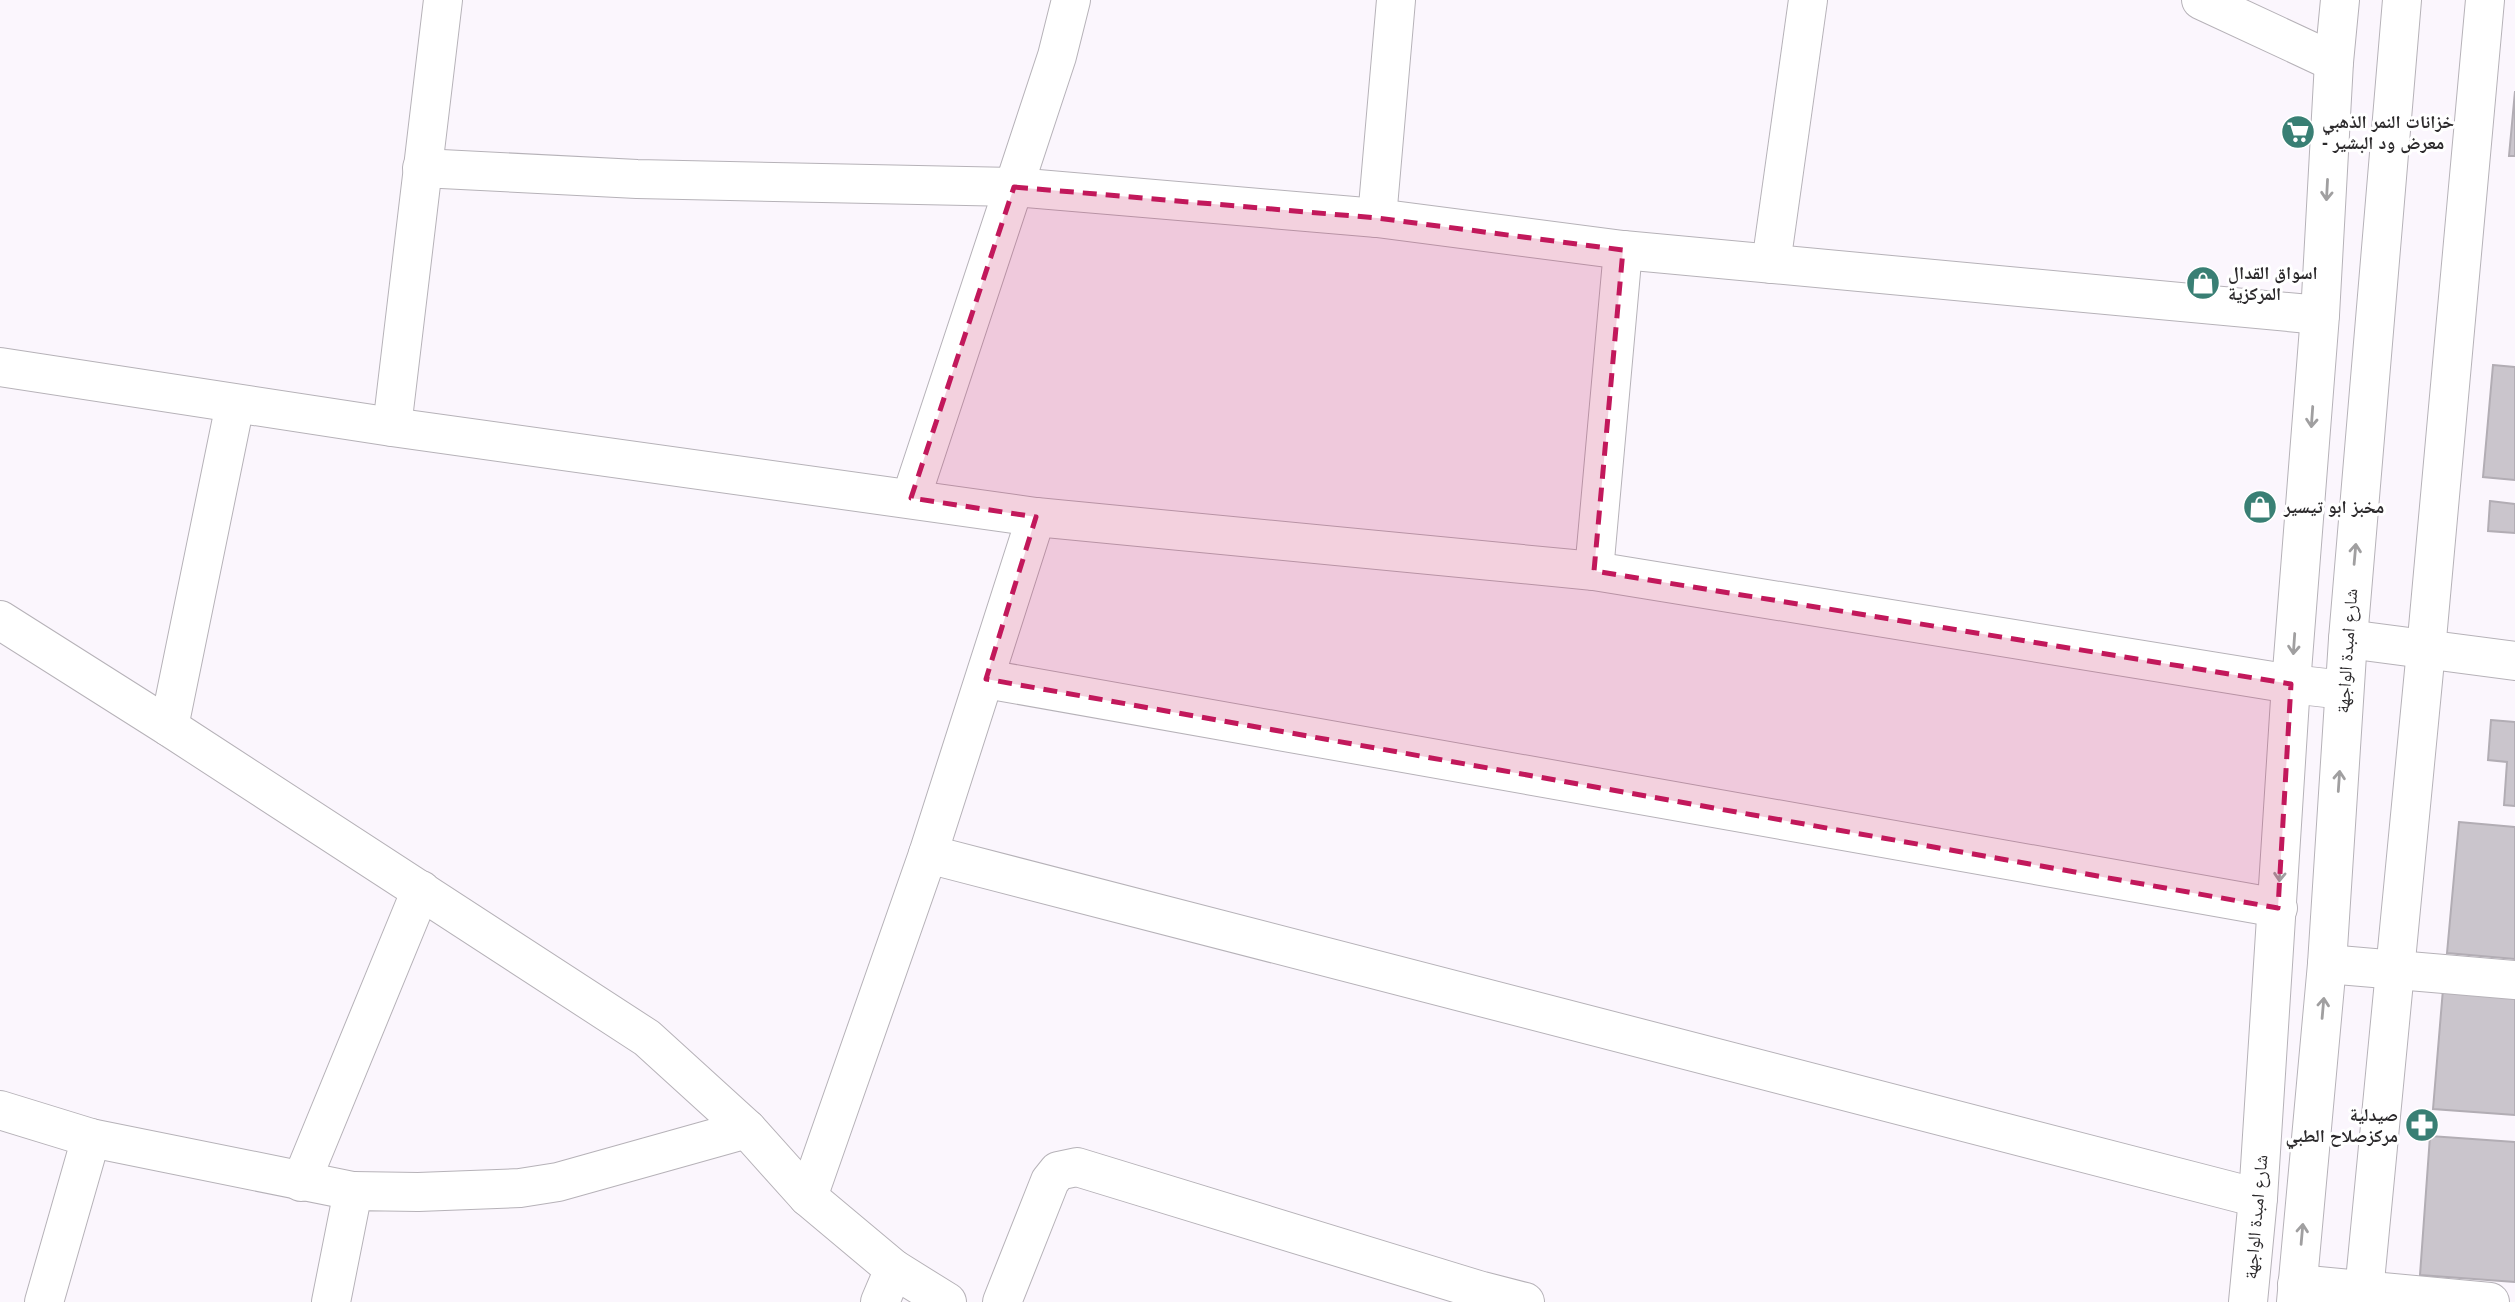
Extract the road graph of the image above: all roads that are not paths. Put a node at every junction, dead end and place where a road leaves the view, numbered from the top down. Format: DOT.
graph roads {
  1 [pos="443,0"];
  2 [pos="1071,0"];
  3 [pos="1396,0"];
  4 [pos="1808,0"];
  5 [pos="2201,0"];
  6 [pos="2340,0"];
  7 [pos="2402,0"];
  8 [pos="2485,0"];
  9 [pos="2334,62"];
  10 [pos="422,168"];
  11 [pos="1014,187"];
  12 [pos="1377,218"];
  13 [pos="1623,250"];
  14 [pos="1771,264"];
  15 [pos="2320,316"];
  16 [pos="0,367"];
  17 [pos="235,404"];
  18 [pos="392,427"];
  19 [pos="911,498"];
  20 [pos="1037,517"];
  21 [pos="1594,571"];
  22 [pos="0,620"];
  23 [pos="2348,639"];
  24 [pos="2426,650"];
  25 [pos="2515,661"];
  26 [pos="986,679"];
  27 [pos="2291,684"];
  28 [pos="2344,690"];
  29 [pos="169,727"];
  30 [pos="928,854"];
  31 [pos="421,890"];
  32 [pos="2278,908"];
  33 [pos="2327,964"];
  34 [pos="2394,970"];
  35 [pos="2515,981"];
  36 [pos="0,1110"];
  37 [pos="747,1129"];
  38 [pos="91,1138"];
  39 [pos="301,1182"];
  40 [pos="352,1191"];
  41 [pos="808,1197"];
  42 [pos="2258,1198"];
  43 [pos="887,1285"];
  44 [pos="2296,1293"];
  45 [pos="2363,1297"];
  46 [pos="44,1302"];
  47 [pos="331,1302"];
  48 [pos="947,1302"];
  49 [pos="1002,1302"];
  50 [pos="1525,1302"];
  51 [pos="2248,1302"];
  52 [pos="2490,1302"];
  1 -- 10 [label="street"];
  2 -- 11 [label="street"];
  3 -- 12 [label="street"];
  4 -- 14 [label="street"];
  5 -- 9 [label="street"];
  6 -- 9 [label="street, شارع امبدة الواجهة"];
  23 -- 7 [label="street, شارع امبدة الواجهة, one-way"];
  8 -- 24 [label="street"];
  9 -- 15 [label="street, شارع امبدة الواجهة, one-way"];
  10 -- 11 [label="street"];
  10 -- 18 [label="street"];
  11 -- 12 [label="street"];
  11 -- 19 [label="street"];
  12 -- 13 [label="street"];
  13 -- 14 [label="street"];
  13 -- 21 [label="street"];
  14 -- 15 [label="street"];
  15 -- 27 [label="street, شارع امبدة الواجهة, one-way"];
  16 -- 17 [label="street"];
  17 -- 18 [label="street"];
  17 -- 29 [label="street"];
  18 -- 19 [label="street"];
  19 -- 20 [label="street"];
  20 -- 21 [label="street"];
  20 -- 26 [label="street"];
  21 -- 27 [label="street"];
  22 -- 29 [label="street"];
  23 -- 24 [label="street"];
  23 -- 28 [label="street, شارع امبدة الواجهة"];
  24 -- 25 [label="street"];
  24 -- 34 [label="street"];
  26 -- 30 [label="street"];
  26 -- 32 [label="street"];
  27 -- 28 [label="street"];
  27 -- 32 [label="street, شارع امبدة الواجهة, one-way"];
  33 -- 28 [label="street, شارع امبدة الواجهة, one-way"];
  29 -- 31 [label="street"];
  30 -- 41 [label="street"];
  30 -- 42 [label="street"];
  31 -- 37 [label="street"];
  31 -- 39 [label="street"];
  32 -- 42 [label="street, شارع امبدة الواجهة"];
  33 -- 34 [label="street"];
  44 -- 33 [label="street, شارع امبدة الواجهة, one-way"];
  34 -- 35 [label="street"];
  34 -- 45 [label="street"];
  36 -- 38 [label="street"];
  37 -- 40 [label="street"];
  37 -- 41 [label="street"];
  38 -- 39 [label="street"];
  38 -- 46 [label="street"];
  39 -- 40 [label="street"];
  40 -- 47 [label="street"];
  41 -- 43 [label="street"];
  42 -- 51 [label="street, شارع امبدة الواجهة"];
  43 -- 48 [label="street"];
  44 -- 45 [label="street"];
  45 -- 52 [label="street"];
  49 -- 50 [label="street"];
}
